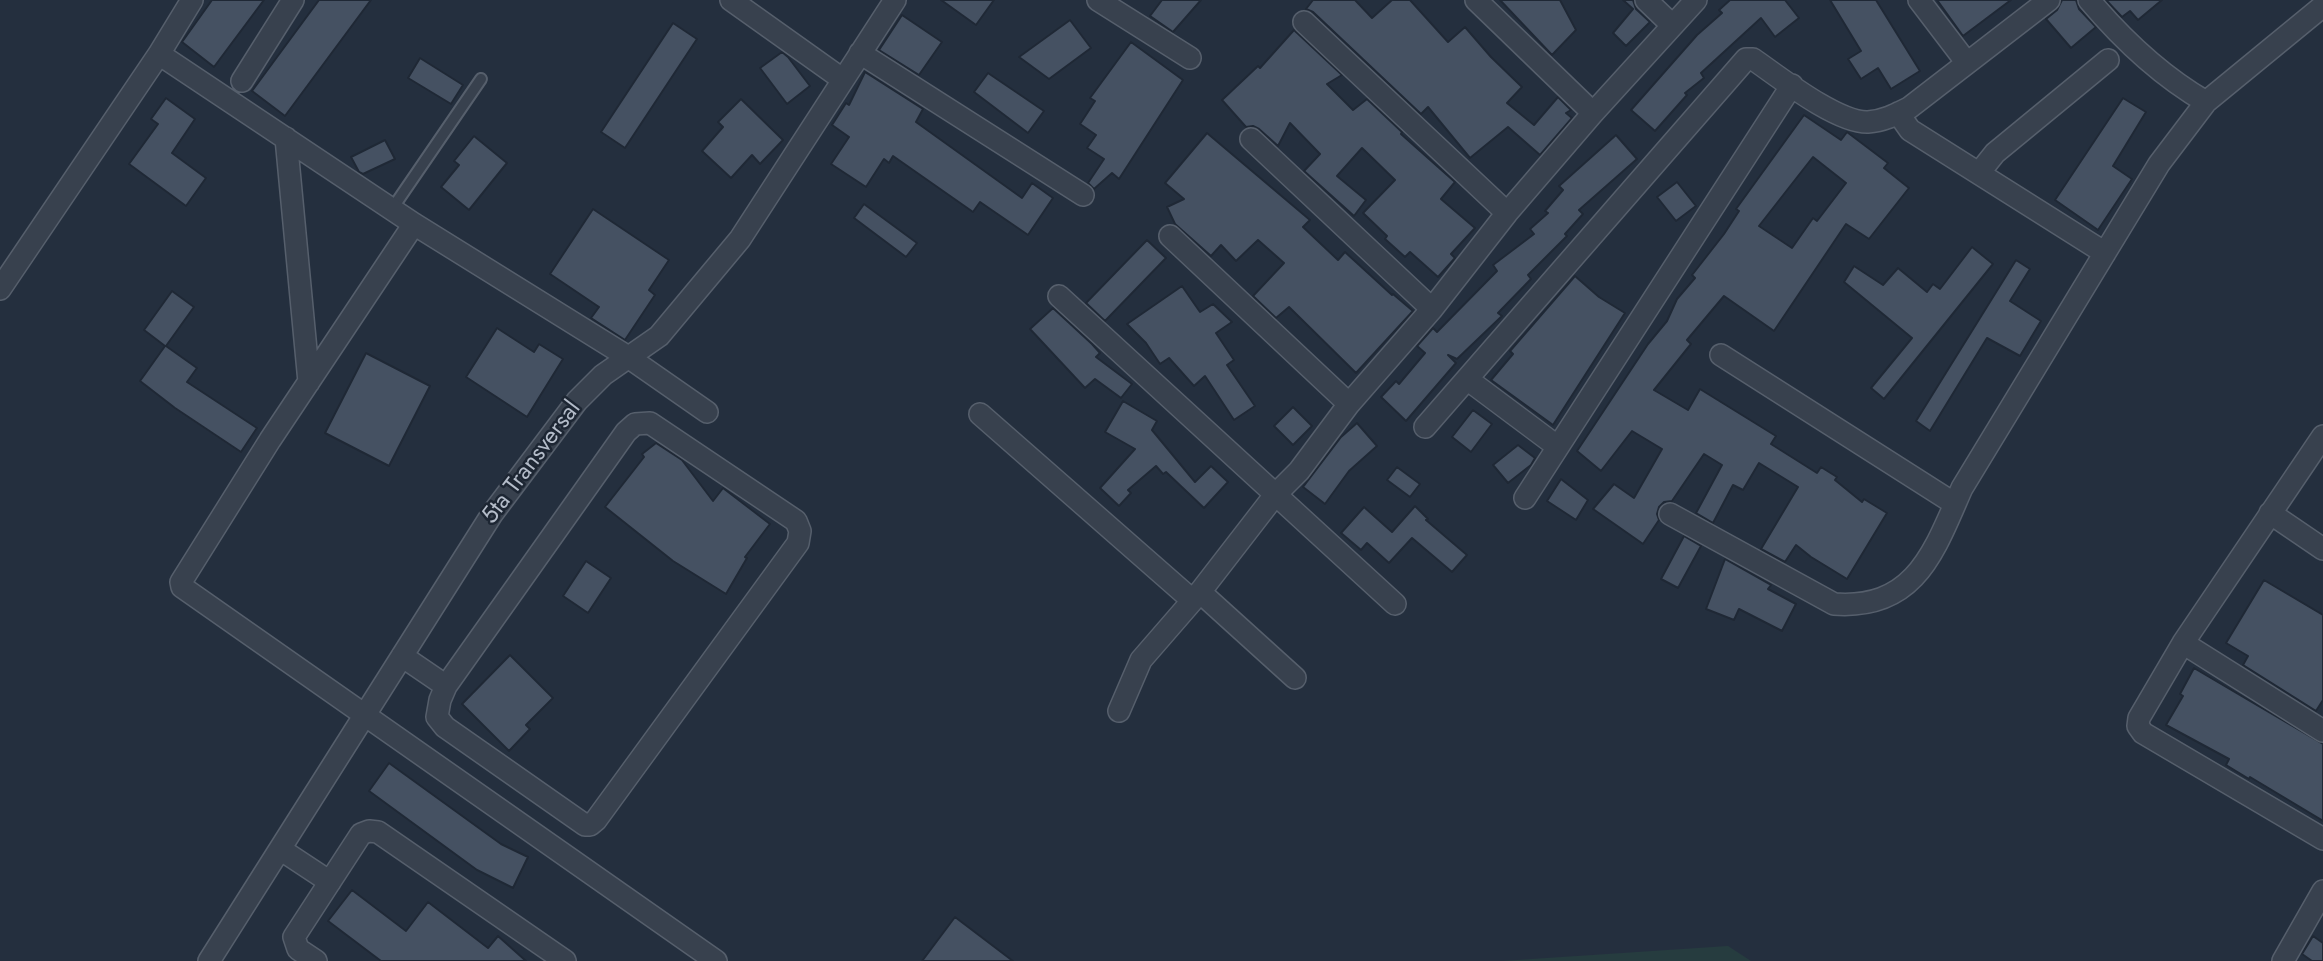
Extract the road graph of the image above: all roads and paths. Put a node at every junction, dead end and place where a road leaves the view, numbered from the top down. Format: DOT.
graph roads {
  1 [pos="192,0"];
  2 [pos="293,0"];
  3 [pos="731,0"];
  4 [pos="895,0"];
  5 [pos="1098,0"];
  6 [pos="1476,0"];
  7 [pos="1646,0"];
  8 [pos="1696,0"];
  9 [pos="1919,0"];
  10 [pos="2049,0"];
  11 [pos="2089,0"];
  12 [pos="2323,6"];
  13 [pos="1304,22"];
  14 [pos="1672,25"];
  15 [pos="860,52"];
  16 [pos="159,54"];
  17 [pos="1190,58"];
  18 [pos="2108,60"];
  19 [pos="1967,63"];
  20 [pos="481,79"];
  21 [pos="842,79"];
  22 [pos="242,81"];
  23 [pos="1792,85"];
  24 [pos="2206,102"];
  25 [pos="1593,113"];
  26 [pos="1898,113"];
  27 [pos="286,138"];
  28 [pos="1251,139"];
  29 [pos="1979,173"];
  30 [pos="1083,195"];
  31 [pos="392,209"];
  32 [pos="1507,213"];
  33 [pos="414,224"];
  34 [pos="1170,236"];
  35 [pos="2105,253"];
  36 [pos="0,289"];
  37 [pos="1059,296"];
  38 [pos="1432,309"];
  39 [pos="1721,355"];
  40 [pos="628,357"];
  41 [pos="1467,379"];
  42 [pos="309,382"];
  43 [pos="1349,404"];
  44 [pos="707,412"];
  45 [pos="980,414"];
  46 [pos="1425,427"];
  47 [pos="2323,436"];
  48 [pos="1558,447"];
  49 [pos="1275,495"];
  50 [pos="1525,498"];
  51 [pos="1955,504"];
  52 [pos="2270,513"];
  53 [pos="1670,514"];
  54 [pos="2323,549"];
  55 [pos="1196,596"];
  56 [pos="1395,604"];
  57 [pos="2183,643"];
  58 [pos="402,656"];
  59 [pos="1295,678"];
  60 [pos="446,686"];
  61 [pos="1119,711"];
  62 [pos="364,716"];
  63 [pos="2323,731"];
  64 [pos="2323,839"];
  65 [pos="280,849"];
  66 [pos="330,881"];
  67 [pos="2323,891"];
  68 [pos="209,961"];
  69 [pos="316,961"];
  70 [pos="565,961"];
  71 [pos="716,961"];
  72 [pos="2283,961"];
  1 -- 16 [label="street"];
  2 -- 22 [label="street"];
  3 -- 21 [label="street"];
  4 -- 15 [label="street, 5ta Transversal"];
  5 -- 17 [label="street"];
  6 -- 25 [label="street"];
  7 -- 14 [label="street"];
  8 -- 14 [label="street"];
  9 -- 19 [label="street"];
  10 -- 19 [label="street"];
  11 -- 24 [label="street"];
  12 -- 24 [label="street"];
  13 -- 32 [label="street"];
  14 -- 25 [label="street"];
  15 -- 21 [label="street, 5ta Transversal"];
  15 -- 30 [label="street"];
  16 -- 27 [label="street"];
  16 -- 36 [label="street"];
  18 -- 29 [label="street"];
  19 -- 26 [label="street"];
  20 -- 31 [label="lane"];
  21 -- 40 [label="street, 5ta Transversal"];
  23 -- 26 [label="street"];
  23 -- 41 [label="street"];
  23 -- 48 [label="street"];
  24 -- 35 [label="street"];
  25 -- 32 [label="street"];
  26 -- 29 [label="street"];
  27 -- 31 [label="street"];
  27 -- 42 [label="street"];
  28 -- 38 [label="street"];
  29 -- 35 [label="street"];
  31 -- 33 [label="street"];
  32 -- 38 [label="street"];
  33 -- 40 [label="street"];
  33 -- 42 [label="street"];
  34 -- 43 [label="street"];
  35 -- 51 [label="street"];
  37 -- 49 [label="street"];
  38 -- 43 [label="street"];
  39 -- 51 [label="street"];
  40 -- 44 [label="street"];
  40 -- 58 [label="street, 5ta Transversal"];
  41 -- 46 [label="street"];
  41 -- 48 [label="street"];
  42 -- 62 [label="street"];
  43 -- 49 [label="street"];
  45 -- 55 [label="street"];
  47 -- 52 [label="street"];
  48 -- 50 [label="street"];
  49 -- 55 [label="street"];
  49 -- 56 [label="street"];
  51 -- 53 [label="street"];
  52 -- 54 [label="street"];
  52 -- 57 [label="street"];
  55 -- 59 [label="street"];
  55 -- 61 [label="street"];
  57 -- 63 [label="street"];
  57 -- 64 [label="street"];
  58 -- 60 [label="street"];
  58 -- 62 [label="street, 5ta Transversal"];
  60 -- 60 [label="street"];
  62 -- 65 [label="street, 5ta Transversal"];
  62 -- 71 [label="street"];
  65 -- 66 [label="street"];
  65 -- 68 [label="street, 5ta Transversal"];
  66 -- 69 [label="street"];
  66 -- 70 [label="street"];
  67 -- 72 [label="street"];
}
